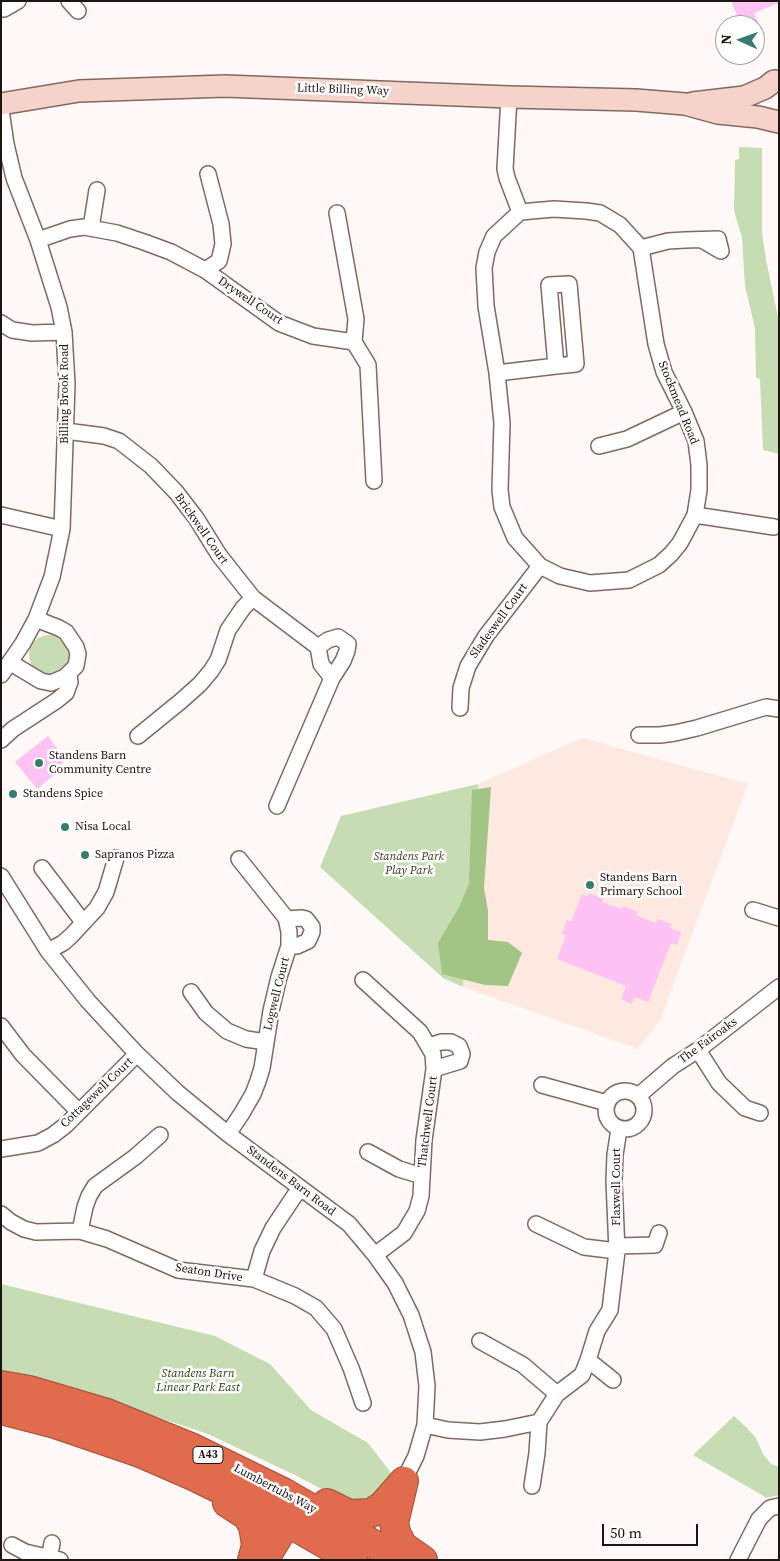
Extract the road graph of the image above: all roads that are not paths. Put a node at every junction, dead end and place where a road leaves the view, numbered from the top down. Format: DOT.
graph roads {
  1 [pos="18,1"];
  2 [pos="4,9"];
  3 [pos="778,78"];
  4 [pos="508,97"];
  5 [pos="1,104"];
  6 [pos="686,104"];
  7 [pos="1,110"];
  8 [pos="779,121"];
  9 [pos="208,174"];
  10 [pos="98,190"];
  11 [pos="520,212"];
  12 [pos="337,213"];
  13 [pos="92,228"];
  14 [pos="38,240"];
  15 [pos="702,240"];
  16 [pos="641,248"];
  17 [pos="205,270"];
  18 [pos="1,324"];
  19 [pos="64,332"];
  20 [pos="354,342"];
  21 [pos="556,366"];
  22 [pos="497,373"];
  23 [pos="684,412"];
  24 [pos="66,431"];
  25 [pos="599,446"];
  26 [pos="374,481"];
  27 [pos="1,515"];
  28 [pos="695,515"];
  29 [pos="774,527"];
  30 [pos="62,530"];
  31 [pos="540,566"];
  32 [pos="252,598"];
  33 [pos="36,619"];
  34 [pos="318,647"];
  35 [pos="6,669"];
  36 [pos="69,674"];
  37 [pos="332,678"];
  38 [pos="460,708"];
  39 [pos="779,709"];
  40 [pos="639,735"];
  41 [pos="138,736"];
  42 [pos="1,740"];
  43 [pos="277,806"];
  44 [pos="116,858"];
  45 [pos="239,859"];
  46 [pos="42,868"];
  47 [pos="1,876"];
  48 [pos="752,910"];
  49 [pos="779,918"];
  50 [pos="286,919"];
  51 [pos="83,922"];
  52 [pos="289,946"];
  53 [pos="48,951"];
  54 [pos="362,980"];
  55 [pos="779,988"];
  56 [pos="191,992"];
  57 [pos="1,1026"];
  58 [pos="266,1042"];
  59 [pos="429,1046"];
  60 [pos="698,1050"];
  61 [pos="137,1054"];
  62 [pos="434,1069"];
  63 [pos="542,1085"];
  64 [pos="638,1096"];
  65 [pos="607,1103"];
  66 [pos="79,1112"];
  67 [pos="760,1113"];
  68 [pos="619,1129"];
  69 [pos="228,1134"];
  70 [pos="160,1135"];
  71 [pos="1,1148"];
  72 [pos="368,1152"];
  73 [pos="422,1176"];
  74 [pos="302,1189"];
  75 [pos="1,1214"];
  76 [pos="536,1224"];
  77 [pos="80,1231"];
  78 [pos="658,1233"];
  79 [pos="617,1248"];
  80 [pos="375,1255"];
  81 [pos="254,1279"];
  82 [pos="480,1341"];
  83 [pos="588,1360"];
  84 [pos="613,1380"];
  85 [pos="1,1385"];
  86 [pos="557,1394"];
  87 [pos="363,1403"];
  88 [pos="1,1410"];
  89 [pos="107,1413"];
  90 [pos="539,1422"];
  91 [pos="424,1425"];
  92 [pos="193,1448"];
  93 [pos="195,1477"];
  94 [pos="404,1481"];
  95 [pos="532,1486"];
  96 [pos="779,1506"];
  97 [pos="287,1522"];
  98 [pos="52,1543"];
  99 [pos="12,1545"];
  100 [pos="364,1553"];
  101 [pos="261,1557"];
  102 [pos="54,1559"];
  103 [pos="332,1560"];
  104 [pos="401,1560"];
  105 [pos="422,1560"];
  106 [pos="738,1560"];
  1 -- 2 [label="street"];
  3 -- 6 [label="street, Little Billing Way"];
  3 -- 8 [label="street, Little Billing Way"];
  4 -- 5 [label="street, Little Billing Way"];
  4 -- 6 [label="street, Little Billing Way"];
  4 -- 11 [label="street"];
  6 -- 8 [label="street, Little Billing Way"];
  7 -- 14 [label="street, Billing Brook Road"];
  9 -- 17 [label="street, Drywell Court"];
  10 -- 13 [label="street"];
  11 -- 16 [label="street"];
  11 -- 22 [label="street, Stockmead Road"];
  12 -- 20 [label="street"];
  13 -- 14 [label="street, Drywell Court"];
  13 -- 17 [label="street, Drywell Court"];
  14 -- 19 [label="street, Billing Brook Road"];
  15 -- 16 [label="street"];
  16 -- 23 [label="street, Stockmead Road"];
  17 -- 20 [label="street, Drywell Court"];
  18 -- 19 [label="street"];
  19 -- 24 [label="street, Billing Brook Road"];
  20 -- 26 [label="street"];
  21 -- 21 [label="street"];
  21 -- 22 [label="street"];
  22 -- 31 [label="street, Stockmead Road"];
  23 -- 25 [label="street"];
  23 -- 28 [label="street, Stockmead Road"];
  24 -- 30 [label="street, Billing Brook Road"];
  24 -- 32 [label="street, Brickwell Court"];
  27 -- 30 [label="street"];
  28 -- 29 [label="street"];
  28 -- 31 [label="street, Stockmead Road"];
  30 -- 33 [label="street, Billing Brook Road"];
  31 -- 38 [label="street, Sladeswell Court"];
  32 -- 34 [label="street, Brickwell Court"];
  32 -- 41 [label="street"];
  33 -- 35 [label="street, Billing Brook Road"];
  33 -- 36 [label="street"];
  34 -- 37 [label="street"];
  34 -- 37 [label="street"];
  35 -- 36 [label="street"];
  36 -- 42 [label="street"];
  37 -- 43 [label="street"];
  39 -- 40 [label="street"];
  44 -- 51 [label="street"];
  45 -- 50 [label="street"];
  46 -- 51 [label="street"];
  47 -- 53 [label="street, Standens Barn Road"];
  48 -- 49 [label="street"];
  50 -- 52 [label="street, Logwell Court"];
  50 -- 52 [label="street, Logwell Court"];
  51 -- 53 [label="street"];
  52 -- 58 [label="street, Logwell Court"];
  53 -- 61 [label="street, Standens Barn Road"];
  54 -- 59 [label="street, Thatchwell Court"];
  55 -- 60 [label="street, The Fairoaks"];
  56 -- 58 [label="street, Logwell Court"];
  57 -- 66 [label="street"];
  58 -- 69 [label="street, Logwell Court"];
  59 -- 62 [label="street, Thatchwell Court"];
  59 -- 62 [label="street, Thatchwell Court"];
  60 -- 64 [label="street, The Fairoaks"];
  60 -- 67 [label="street"];
  61 -- 66 [label="street, Cottagewell Court"];
  61 -- 69 [label="street, Standens Barn Road"];
  62 -- 73 [label="street, Thatchwell Court"];
  63 -- 65 [label="street"];
  64 -- 65 [label="street"];
  64 -- 68 [label="street, Flaxwell Court"];
  65 -- 68 [label="street"];
  66 -- 71 [label="street, Cottagewell Court"];
  68 -- 79 [label="street, Flaxwell Court"];
  69 -- 74 [label="street, Standens Barn Road"];
  70 -- 77 [label="street"];
  72 -- 73 [label="street, Thatchwell Court"];
  73 -- 80 [label="street, Thatchwell Court"];
  74 -- 80 [label="street, Standens Barn Road"];
  74 -- 81 [label="street"];
  75 -- 77 [label="street, Seaton Drive"];
  76 -- 79 [label="street"];
  77 -- 81 [label="street, Seaton Drive"];
  78 -- 79 [label="street"];
  79 -- 83 [label="street, Flaxwell Court"];
  80 -- 91 [label="street, Standens Barn Road"];
  81 -- 87 [label="street, Seaton Drive"];
  82 -- 86 [label="street"];
  83 -- 84 [label="street"];
  83 -- 86 [label="street, Flaxwell Court"];
  85 -- 89 [label="highway, Lumbertubs Way / A43"];
  86 -- 90 [label="street, Flaxwell Court"];
  88 -- 93 [label="highway, Lumbertubs Way / A43"];
  89 -- 92 [label="highway, Lumbertubs Way / A43"];
  89 -- 97 [label="highway"];
  90 -- 91 [label="street"];
  90 -- 95 [label="street, Flaxwell Court"];
  91 -- 94 [label="street, Standens Barn Road"];
  92 -- 94 [label="highway"];
  92 -- 100 [label="highway, Lumbertubs Way / A43"];
  93 -- 97 [label="highway, Lumbertubs Way / A43"];
  93 -- 101 [label="highway"];
  94 -- 100 [label="street, Standens Barn Road"];
  94 -- 105 [label="highway"];
  96 -- 106 [label="street"];
  97 -- 100 [label="highway, Lumbertubs Way / A43"];
  97 -- 101 [label="highway"];
  98 -- 102 [label="street"];
  99 -- 102 [label="street"];
  100 -- 104 [label="highway, Lumbertubs Way / A43"];
  101 -- 103 [label="highway"];
}
